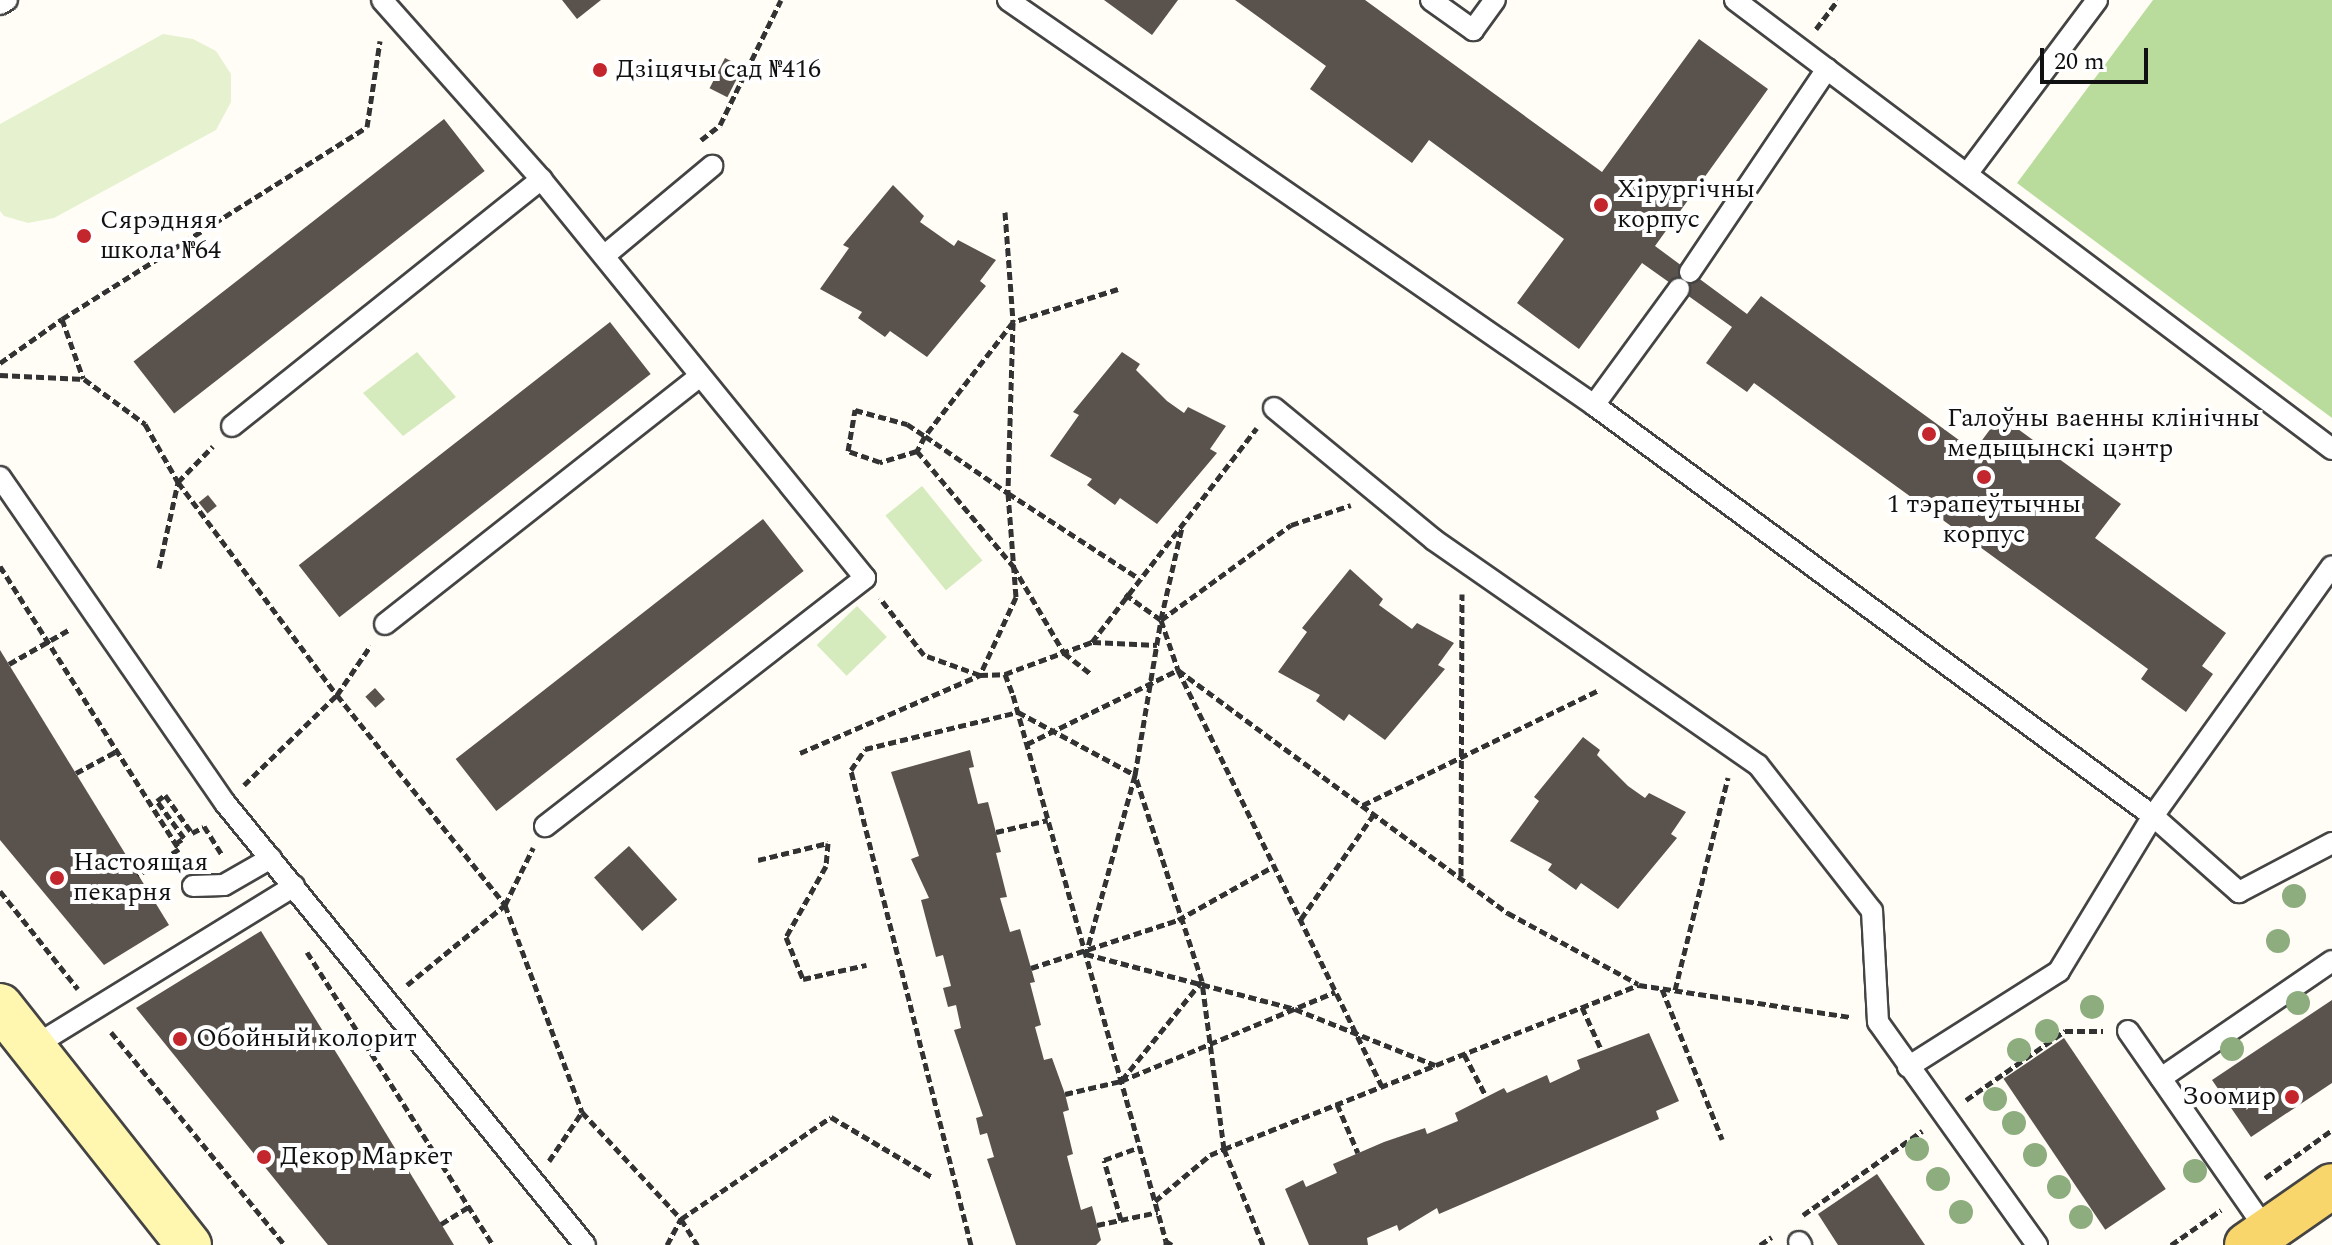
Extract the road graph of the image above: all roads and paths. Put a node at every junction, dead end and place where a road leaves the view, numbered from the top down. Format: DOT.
graph roads {
  1 [pos="7,0"];
  2 [pos="781,0"];
  3 [pos="1008,0"];
  4 [pos="1431,0"];
  5 [pos="1495,0"];
  6 [pos="1735,0"];
  7 [pos="2097,0"];
  8 [pos="384,3"];
  9 [pos="0,4"];
  10 [pos="1827,69"];
  11 [pos="696,144"];
  12 [pos="712,166"];
  13 [pos="1967,174"];
  14 [pos="541,179"];
  15 [pos="1005,212"];
  16 [pos="604,256"];
  17 [pos="1118,289"];
  18 [pos="62,319"];
  19 [pos="1013,322"];
  20 [pos="0,354"];
  21 [pos="6,359"];
  22 [pos="0,363"];
  23 [pos="0,375"];
  24 [pos="699,377"];
  25 [pos="84,379"];
  26 [pos="1594,405"];
  27 [pos="1274,408"];
  28 [pos="232,426"];
  29 [pos="925,436"];
  30 [pos="2332,449"];
  31 [pos="917,451"];
  32 [pos="0,477"];
  33 [pos="178,482"];
  34 [pos="1008,493"];
  35 [pos="1380,496"];
  36 [pos="1183,520"];
  37 [pos="1462,559"];
  38 [pos="0,566"];
  39 [pos="1013,566"];
  40 [pos="2332,566"];
  41 [pos="159,568"];
  42 [pos="1137,577"];
  43 [pos="865,578"];
  44 [pos="1125,594"];
  45 [pos="1161,620"];
  46 [pos="385,624"];
  47 [pos="74,627"];
  48 [pos="48,642"];
  49 [pos="1092,642"];
  50 [pos="1157,645"];
  51 [pos="1064,653"];
  52 [pos="9,664"];
  53 [pos="1178,670"];
  54 [pos="1090,673"];
  55 [pos="1005,674"];
  56 [pos="980,675"];
  57 [pos="1629,675"];
  58 [pos="1151,683"];
  59 [pos="337,695"];
  60 [pos="1018,712"];
  61 [pos="1052,732"];
  62 [pos="1027,744"];
  63 [pos="1735,749"];
  64 [pos="117,751"];
  65 [pos="800,753"];
  66 [pos="1463,756"];
  67 [pos="76,773"];
  68 [pos="1135,775"];
  69 [pos="225,803"];
  70 [pos="1363,805"];
  71 [pos="1374,814"];
  72 [pos="2153,816"];
  73 [pos="1048,820"];
  74 [pos="545,826"];
  75 [pos="996,832"];
  76 [pos="2332,843"];
  77 [pos="175,844"];
  78 [pos="271,858"];
  79 [pos="758,860"];
  80 [pos="1274,866"];
  81 [pos="138,875"];
  82 [pos="1461,877"];
  83 [pos="193,886"];
  84 [pos="294,886"];
  85 [pos="0,891"];
  86 [pos="273,899"];
  87 [pos="505,905"];
  88 [pos="1178,920"];
  89 [pos="1300,920"];
  90 [pos="1086,954"];
  91 [pos="2332,961"];
  92 [pos="866,965"];
  93 [pos="1031,968"];
  94 [pos="1202,981"];
  95 [pos="408,984"];
  96 [pos="1639,985"];
  97 [pos="1662,988"];
  98 [pos="1675,990"];
  99 [pos="1335,992"];
  100 [pos="0,1006"];
  101 [pos="1582,1007"];
  102 [pos="1295,1009"];
  103 [pos="92,1010"];
  104 [pos="1878,1022"];
  105 [pos="1355,1031"];
  106 [pos="2128,1031"];
  107 [pos="1214,1044"];
  108 [pos="31,1048"];
  109 [pos="1601,1049"];
  110 [pos="1464,1054"];
  111 [pos="1435,1065"];
  112 [pos="1908,1067"];
  113 [pos="2161,1078"];
  114 [pos="1121,1081"];
  115 [pos="1382,1086"];
  116 [pos="1065,1094"];
  117 [pos="1486,1096"];
  118 [pos="1337,1104"];
  119 [pos="582,1112"];
  120 [pos="1722,1139"];
  121 [pos="1140,1147"];
  122 [pos="1224,1149"];
  123 [pos="1358,1153"];
  124 [pos="551,1158"];
  125 [pos="932,1177"];
  126 [pos="2332,1186"];
  127 [pos="1155,1201"];
  128 [pos="468,1207"];
  129 [pos="1158,1212"];
  130 [pos="681,1219"];
  131 [pos="1121,1220"];
  132 [pos="441,1224"];
  133 [pos="1097,1225"];
  134 [pos="2257,1238"];
  135 [pos="1168,1244"];
  136 [pos="189,1245"];
  137 [pos="285,1245"];
  138 [pos="493,1245"];
  139 [pos="585,1245"];
  140 [pos="667,1245"];
  141 [pos="697,1245"];
  142 [pos="971,1245"];
  143 [pos="1263,1245"];
  144 [pos="2037,1245"];
  1 -- 9 [label="lane"];
  2 -- 11 [label="path"];
  3 -- 26 [label="lane"];
  4 -- 5 [label="lane"];
  6 -- 10 [label="lane"];
  7 -- 13 [label="lane"];
  8 -- 14 [label="lane"];
  8 -- 18 [label="path"];
  10 -- 13 [label="lane"];
  10 -- 26 [label="lane"];
  12 -- 16 [label="lane"];
  13 -- 30 [label="lane"];
  14 -- 16 [label="lane"];
  14 -- 28 [label="lane"];
  15 -- 19 [label="path"];
  16 -- 24 [label="lane"];
  17 -- 19 [label="path"];
  18 -- 21 [label="path"];
  18 -- 25 [label="path"];
  19 -- 29 [label="path"];
  19 -- 34 [label="path"];
  20 -- 21 [label="path"];
  21 -- 22 [label="path"];
  23 -- 25 [label="path"];
  24 -- 43 [label="lane"];
  24 -- 46 [label="lane"];
  25 -- 33 [label="path"];
  26 -- 72 [label="lane"];
  27 -- 35 [label="lane"];
  27 -- 36 [label="path"];
  28 -- 33 [label="path"];
  29 -- 31 [label="path"];
  29 -- 31 [label="path"];
  29 -- 34 [label="path"];
  31 -- 39 [label="path"];
  32 -- 69 [label="lane"];
  33 -- 41 [label="path"];
  33 -- 59 [label="path"];
  34 -- 39 [label="path"];
  34 -- 42 [label="path"];
  35 -- 37 [label="lane"];
  35 -- 45 [label="path"];
  36 -- 42 [label="path"];
  36 -- 45 [label="path"];
  37 -- 57 [label="lane"];
  37 -- 66 [label="path"];
  38 -- 48 [label="path"];
  39 -- 51 [label="path"];
  39 -- 56 [label="path"];
  40 -- 72 [label="lane"];
  42 -- 44 [label="path"];
  43 -- 56 [label="path"];
  43 -- 74 [label="lane"];
  44 -- 45 [label="path"];
  44 -- 49 [label="path"];
  45 -- 50 [label="path"];
  45 -- 53 [label="path"];
  46 -- 59 [label="path"];
  47 -- 48 [label="path"];
  48 -- 52 [label="path"];
  48 -- 64 [label="path"];
  49 -- 50 [label="path"];
  49 -- 51 [label="path"];
  50 -- 58 [label="path"];
  51 -- 54 [label="path"];
  51 -- 55 [label="path"];
  53 -- 58 [label="path"];
  53 -- 70 [label="path"];
  53 -- 80 [label="path"];
  55 -- 56 [label="path"];
  55 -- 60 [label="path"];
  56 -- 65 [label="path"];
  57 -- 63 [label="lane"];
  57 -- 66 [label="path"];
  58 -- 61 [label="path"];
  58 -- 68 [label="path"];
  59 -- 69 [label="path"];
  59 -- 87 [label="path"];
  60 -- 61 [label="path"];
  60 -- 62 [label="path"];
  60 -- 142 [label="path"];
  61 -- 62 [label="path"];
  61 -- 68 [label="path"];
  62 -- 73 [label="path"];
  63 -- 98 [label="path"];
  63 -- 104 [label="lane"];
  64 -- 67 [label="path"];
  64 -- 77 [label="path"];
  66 -- 70 [label="path"];
  66 -- 82 [label="path"];
  68 -- 88 [label="path"];
  68 -- 90 [label="path"];
  69 -- 77 [label="path"];
  69 -- 78 [label="lane"];
  70 -- 71 [label="path"];
  71 -- 82 [label="path"];
  71 -- 89 [label="path"];
  72 -- 76 [label="lane"];
  72 -- 112 [label="lane"];
  73 -- 75 [label="path"];
  73 -- 90 [label="path"];
  74 -- 87 [label="path"];
  77 -- 81 [label="path"];
  78 -- 83 [label="lane"];
  78 -- 84 [label="lane"];
  79 -- 92 [label="path"];
  80 -- 88 [label="path"];
  80 -- 89 [label="path"];
  82 -- 96 [label="path"];
  84 -- 86 [label="lane"];
  84 -- 139 [label="lane"];
  85 -- 103 [label="path"];
  86 -- 103 [label="lane"];
  86 -- 128 [label="path"];
  87 -- 95 [label="path"];
  87 -- 119 [label="path"];
  88 -- 90 [label="path"];
  88 -- 94 [label="path"];
  89 -- 99 [label="path"];
  90 -- 93 [label="path"];
  90 -- 94 [label="path"];
  90 -- 114 [label="path"];
  91 -- 113 [label="lane"];
  94 -- 102 [label="path"];
  94 -- 107 [label="path"];
  94 -- 114 [label="path"];
  96 -- 97 [label="path"];
  96 -- 101 [label="path"];
  97 -- 98 [label="path"];
  97 -- 120 [label="path"];
  98 -- 104 [label="path"];
  99 -- 102 [label="path"];
  99 -- 105 [label="path"];
  100 -- 108 [label="main road"];
  101 -- 109 [label="path"];
  101 -- 110 [label="path"];
  102 -- 105 [label="path"];
  102 -- 107 [label="path"];
  103 -- 108 [label="lane"];
  103 -- 137 [label="path"];
  104 -- 112 [label="lane"];
  105 -- 111 [label="path"];
  105 -- 115 [label="path"];
  106 -- 113 [label="lane"];
  107 -- 114 [label="path"];
  107 -- 122 [label="path"];
  108 -- 136 [label="main road"];
  110 -- 111 [label="path"];
  110 -- 117 [label="path"];
  111 -- 115 [label="path"];
  112 -- 144 [label="lane"];
  113 -- 134 [label="lane"];
  114 -- 116 [label="path"];
  114 -- 121 [label="path"];
  115 -- 118 [label="path"];
  118 -- 122 [label="path"];
  118 -- 123 [label="path"];
  119 -- 124 [label="path"];
  119 -- 130 [label="path"];
  121 -- 127 [label="path"];
  121 -- 131 [label="path"];
  122 -- 127 [label="path"];
  122 -- 143 [label="path"];
  125 -- 130 [label="path"];
  126 -- 134 [label="main road"];
  127 -- 129 [label="path"];
  128 -- 132 [label="path"];
  128 -- 138 [label="path"];
  129 -- 131 [label="path"];
  129 -- 135 [label="path"];
  130 -- 140 [label="path"];
  130 -- 141 [label="path"];
  131 -- 133 [label="path"];
}
